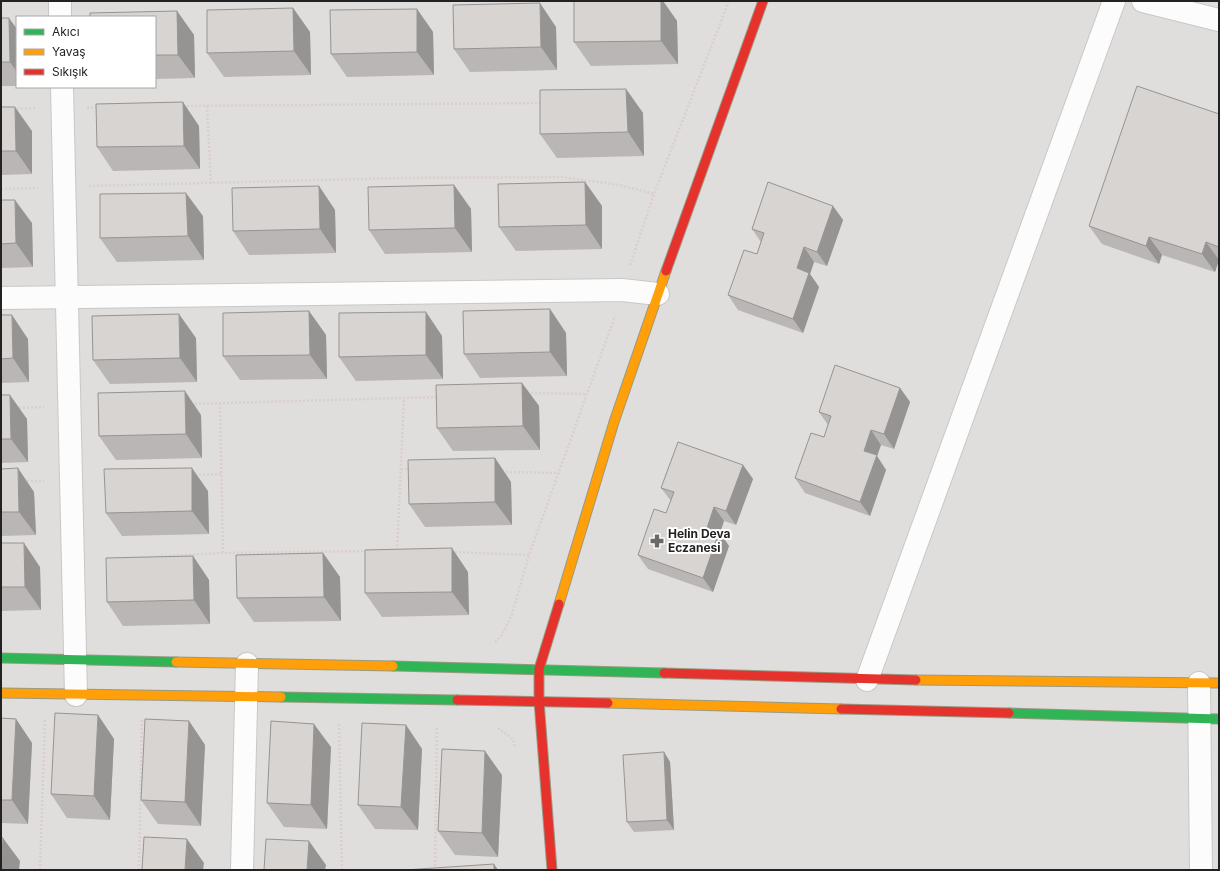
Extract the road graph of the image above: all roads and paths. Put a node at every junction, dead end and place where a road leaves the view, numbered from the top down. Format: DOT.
graph roads {
  1 [pos="60,1"];
  2 [pos="729,1"];
  3 [pos="763,1"];
  4 [pos="1114,1"];
  5 [pos="1143,1"];
  6 [pos="60,16"];
  7 [pos="1219,20"];
  8 [pos="62,97"];
  9 [pos="549,103"];
  10 [pos="176,106"];
  11 [pos="207,106"];
  12 [pos="100,107"];
  13 [pos="9,109"];
  14 [pos="211,183"];
  15 [pos="64,187"];
  16 [pos="1,189"];
  17 [pos="654,194"];
  18 [pos="622,290"];
  19 [pos="658,294"];
  20 [pos="66,296"];
  21 [pos="1,298"];
  22 [pos="524,393"];
  23 [pos="587,394"];
  24 [pos="444,396"];
  25 [pos="404,398"];
  26 [pos="220,403"];
  27 [pos="188,404"];
  28 [pos="69,407"];
  29 [pos="9,408"];
  30 [pos="401,469"];
  31 [pos="417,470"];
  32 [pos="496,472"];
  33 [pos="559,473"];
  34 [pos="222,474"];
  35 [pos="190,476"];
  36 [pos="16,481"];
  37 [pos="71,481"];
  38 [pos="390,550"];
  39 [pos="398,550"];
  40 [pos="405,550"];
  41 [pos="374,551"];
  42 [pos="223,552"];
  43 [pos="449,552"];
  44 [pos="529,555"];
  45 [pos="128,558"];
  46 [pos="493,644"];
  47 [pos="1,658"];
  48 [pos="75,659"];
  49 [pos="246,664"];
  50 [pos="539,669"];
  51 [pos="867,680"];
  52 [pos="1209,683"];
  53 [pos="1,693"];
  54 [pos="76,695"];
  55 [pos="247,697"];
  56 [pos="539,702"];
  57 [pos="45,714"];
  58 [pos="135,717"];
  59 [pos="1208,718"];
  60 [pos="339,721"];
  61 [pos="437,721"];
  62 [pos="491,725"];
  63 [pos="516,754"];
  64 [pos="40,870"];
  65 [pos="139,870"];
  66 [pos="242,870"];
  67 [pos="342,870"];
  68 [pos="435,870"];
  69 [pos="552,870"];
  70 [pos="1201,870"];
  1 -- 6 [label="street"];
  2 -- 17 [label="path"];
  3 -- 19 [label="street"];
  4 -- 51 [label="street"];
  5 -- 7 [label="street"];
  8 -- 12 [label="path"];
  8 -- 13 [label="path"];
  8 -- 15 [label="street"];
  9 -- 11 [label="path"];
  10 -- 11 [label="path"];
  11 -- 14 [label="path"];
  14 -- 15 [label="path"];
  14 -- 17 [label="path"];
  15 -- 16 [label="path"];
  15 -- 20 [label="street"];
  17 -- 18 [label="path"];
  18 -- 19 [label="street"];
  18 -- 20 [label="street"];
  18 -- 23 [label="path"];
  19 -- 50 [label="street"];
  20 -- 21 [label="street"];
  20 -- 28 [label="street"];
  22 -- 23 [label="path"];
  23 -- 33 [label="path"];
  24 -- 25 [label="path"];
  25 -- 26 [label="path"];
  25 -- 30 [label="path"];
  26 -- 27 [label="path"];
  26 -- 34 [label="path"];
  28 -- 29 [label="path"];
  28 -- 37 [label="street"];
  30 -- 31 [label="path"];
  30 -- 39 [label="path"];
  32 -- 33 [label="path"];
  33 -- 44 [label="path"];
  34 -- 35 [label="path"];
  34 -- 42 [label="path"];
  36 -- 37 [label="path"];
  37 -- 48 [label="street"];
  38 -- 39 [label="path"];
  39 -- 40 [label="path"];
  41 -- 42 [label="path"];
  42 -- 45 [label="path"];
  43 -- 44 [label="path"];
  44 -- 46 [label="path"];
  47 -- 48 [label="street"];
  48 -- 49 [label="street"];
  48 -- 54 [label="street"];
  49 -- 50 [label="street"];
  49 -- 55 [label="street"];
  50 -- 51 [label="street"];
  50 -- 56 [label="street"];
  51 -- 52 [label="street"];
  52 -- 59 [label="street"];
  53 -- 54 [label="street"];
  54 -- 55 [label="street"];
  55 -- 56 [label="street"];
  55 -- 66 [label="street"];
  56 -- 59 [label="street"];
  56 -- 69 [label="street"];
  57 -- 64 [label="path"];
  58 -- 65 [label="path"];
  59 -- 70 [label="street"];
  60 -- 67 [label="path"];
  61 -- 68 [label="path"];
  62 -- 63 [label="path"];
}
